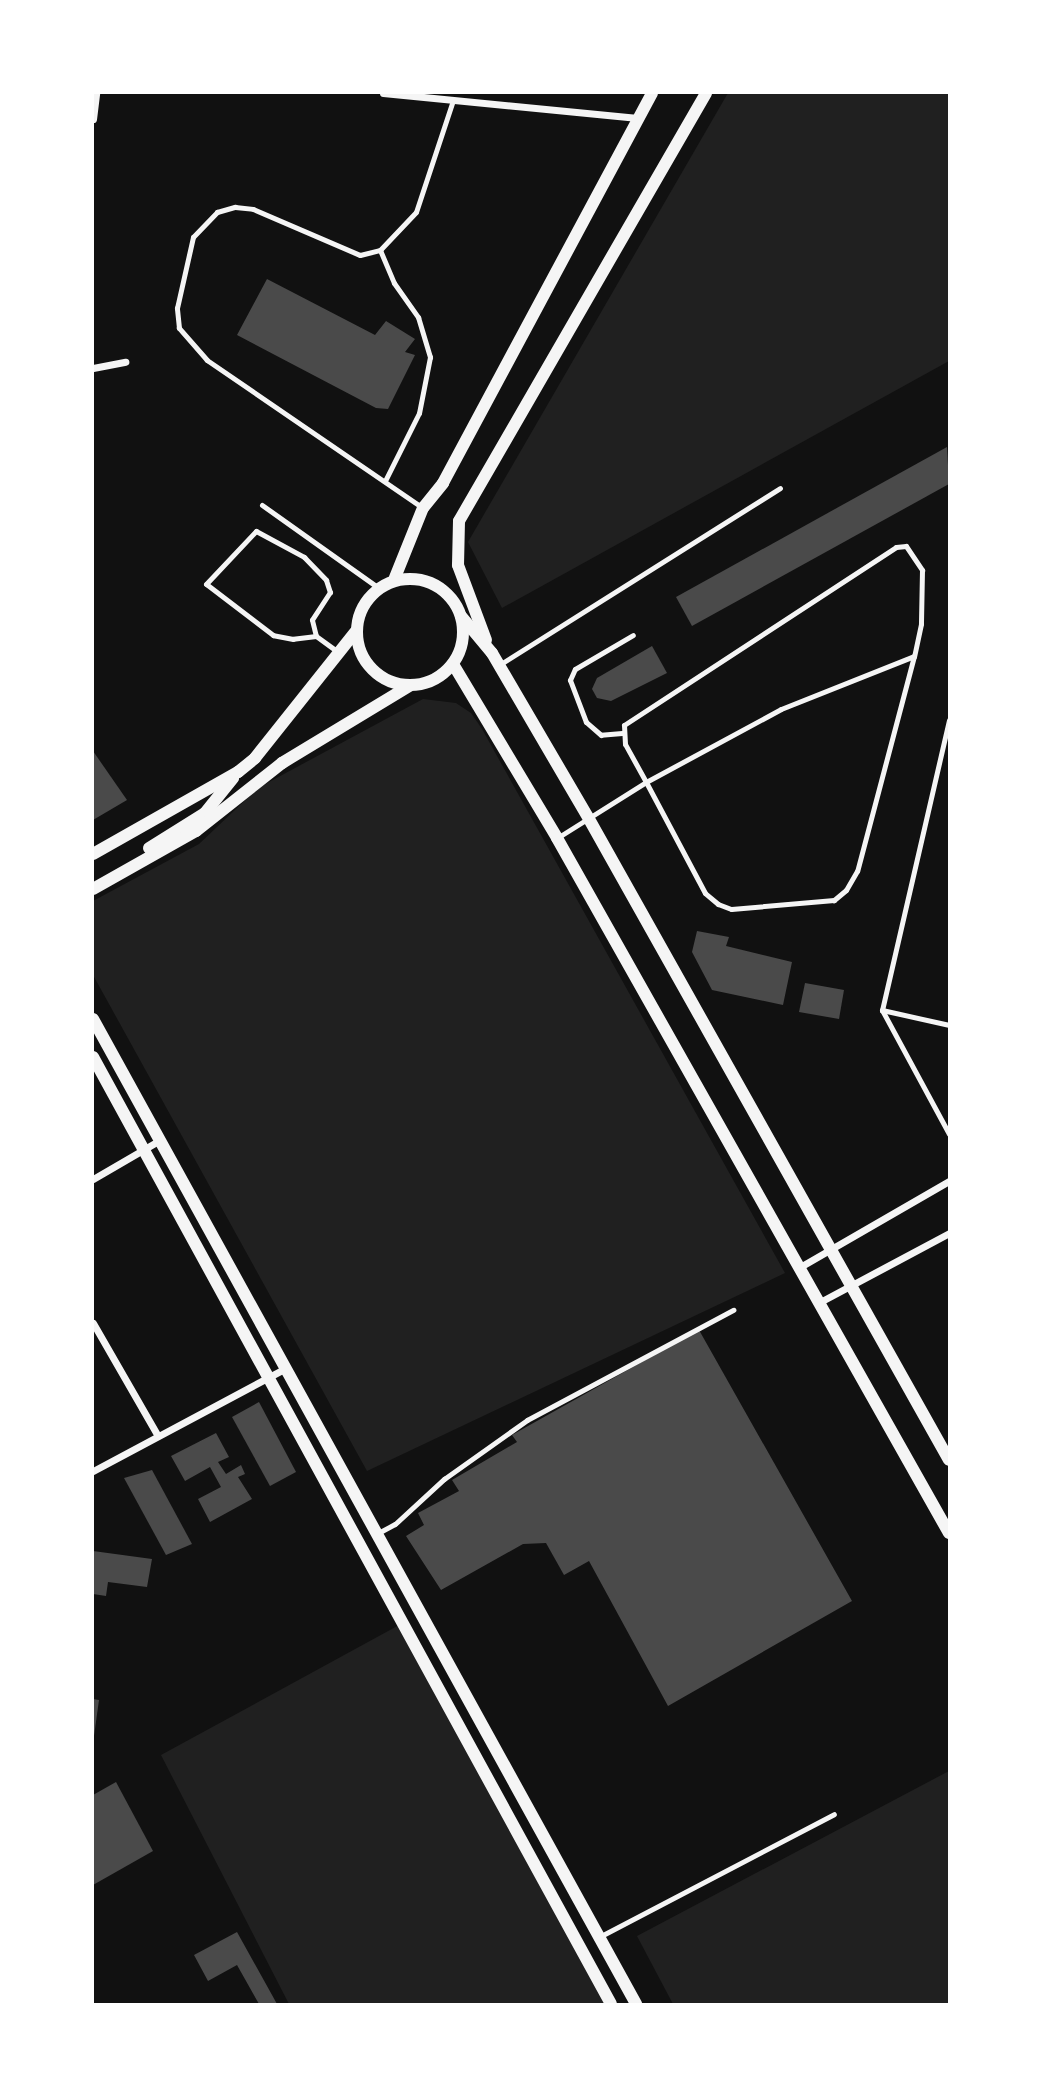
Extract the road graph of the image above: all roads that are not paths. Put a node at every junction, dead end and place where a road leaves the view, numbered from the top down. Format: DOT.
graph roads {
  1 [pos="383,93"];
  2 [pos="652,93"];
  3 [pos="698,93"];
  4 [pos="706,93"];
  5 [pos="95,98"];
  6 [pos="453,100"];
  7 [pos="691,117"];
  8 [pos="638,118"];
  9 [pos="93,119"];
  10 [pos="380,250"];
  11 [pos="125,362"];
  12 [pos="93,368"];
  13 [pos="385,481"];
  14 [pos="780,488"];
  15 [pos="262,505"];
  16 [pos="424,508"];
  17 [pos="394,580"];
  18 [pos="379,587"];
  19 [pos="461,616"];
  20 [pos="356,631"];
  21 [pos="633,635"];
  22 [pos="316,636"];
  23 [pos="492,653"];
  24 [pos="341,654"];
  25 [pos="914,656"];
  26 [pos="453,664"];
  27 [pos="499,665"];
  28 [pos="409,685"];
  29 [pos="949,720"];
  30 [pos="622,733"];
  31 [pos="238,772"];
  32 [pos="646,782"];
  33 [pos="589,819"];
  34 [pos="557,838"];
  35 [pos="93,854"];
  36 [pos="93,886"];
  37 [pos="882,1010"];
  38 [pos="93,1019"];
  39 [pos="949,1025"];
  40 [pos="94,1063"];
  41 [pos="949,1134"];
  42 [pos="160,1140"];
  43 [pos="146,1150"];
  44 [pos="93,1180"];
  45 [pos="949,1181"];
  46 [pos="949,1233"];
  47 [pos="830,1247"];
  48 [pos="800,1267"];
  49 [pos="853,1284"];
  50 [pos="820,1302"];
  51 [pos="733,1310"];
  52 [pos="93,1323"];
  53 [pos="286,1368"];
  54 [pos="270,1377"];
  55 [pos="158,1436"];
  56 [pos="949,1460"];
  57 [pos="93,1471"];
  58 [pos="378,1532"];
  59 [pos="949,1533"];
  60 [pos="834,1814"];
  61 [pos="572,1889"];
  62 [pos="555,1899"];
  63 [pos="599,1937"];
  64 [pos="611,2004"];
  65 [pos="636,2004"];
  1 -- 6 [label="street"];
  2 -- 8 [label="street"];
  3 -- 7 [label="street"];
  4 -- 7 [label="street"];
  5 -- 9 [label="street"];
  6 -- 8 [label="street"];
  6 -- 10 [label="lane"];
  7 -- 23 [label="street"];
  8 -- 16 [label="street"];
  10 -- 13 [label="lane"];
  10 -- 13 [label="lane"];
  11 -- 12 [label="street"];
  13 -- 16 [label="lane"];
  14 -- 27 [label="lane"];
  15 -- 18 [label="lane"];
  16 -- 17 [label="street"];
  17 -- 18 [label="street"];
  17 -- 19 [label="street"];
  18 -- 20 [label="street"];
  19 -- 23 [label="street"];
  19 -- 26 [label="street"];
  20 -- 24 [label="street"];
  20 -- 28 [label="street"];
  21 -- 30 [label="lane"];
  22 -- 22 [label="lane"];
  22 -- 24 [label="lane"];
  23 -- 27 [label="street"];
  24 -- 31 [label="street"];
  25 -- 30 [label="lane"];
  25 -- 32 [label="lane"];
  25 -- 32 [label="lane"];
  26 -- 28 [label="street"];
  26 -- 34 [label="street"];
  27 -- 33 [label="street"];
  28 -- 36 [label="street"];
  29 -- 37 [label="lane"];
  30 -- 32 [label="lane"];
  31 -- 35 [label="street"];
  31 -- 36 [label="street"];
  32 -- 33 [label="lane"];
  33 -- 34 [label="lane"];
  33 -- 47 [label="street"];
  34 -- 48 [label="street"];
  37 -- 39 [label="lane"];
  37 -- 41 [label="lane"];
  38 -- 42 [label="street"];
  40 -- 43 [label="street"];
  42 -- 43 [label="street"];
  42 -- 53 [label="street"];
  43 -- 44 [label="street"];
  43 -- 54 [label="street"];
  45 -- 47 [label="street"];
  46 -- 49 [label="street"];
  47 -- 48 [label="street"];
  47 -- 49 [label="street"];
  48 -- 50 [label="street"];
  49 -- 50 [label="street"];
  49 -- 56 [label="street"];
  50 -- 59 [label="street"];
  51 -- 58 [label="lane"];
  52 -- 55 [label="street"];
  53 -- 54 [label="street"];
  53 -- 58 [label="street"];
  54 -- 55 [label="street"];
  54 -- 62 [label="street"];
  55 -- 57 [label="street"];
  58 -- 61 [label="street"];
  60 -- 63 [label="lane"];
  61 -- 62 [label="street"];
  61 -- 63 [label="street"];
  62 -- 64 [label="street"];
  63 -- 65 [label="street"];
}
